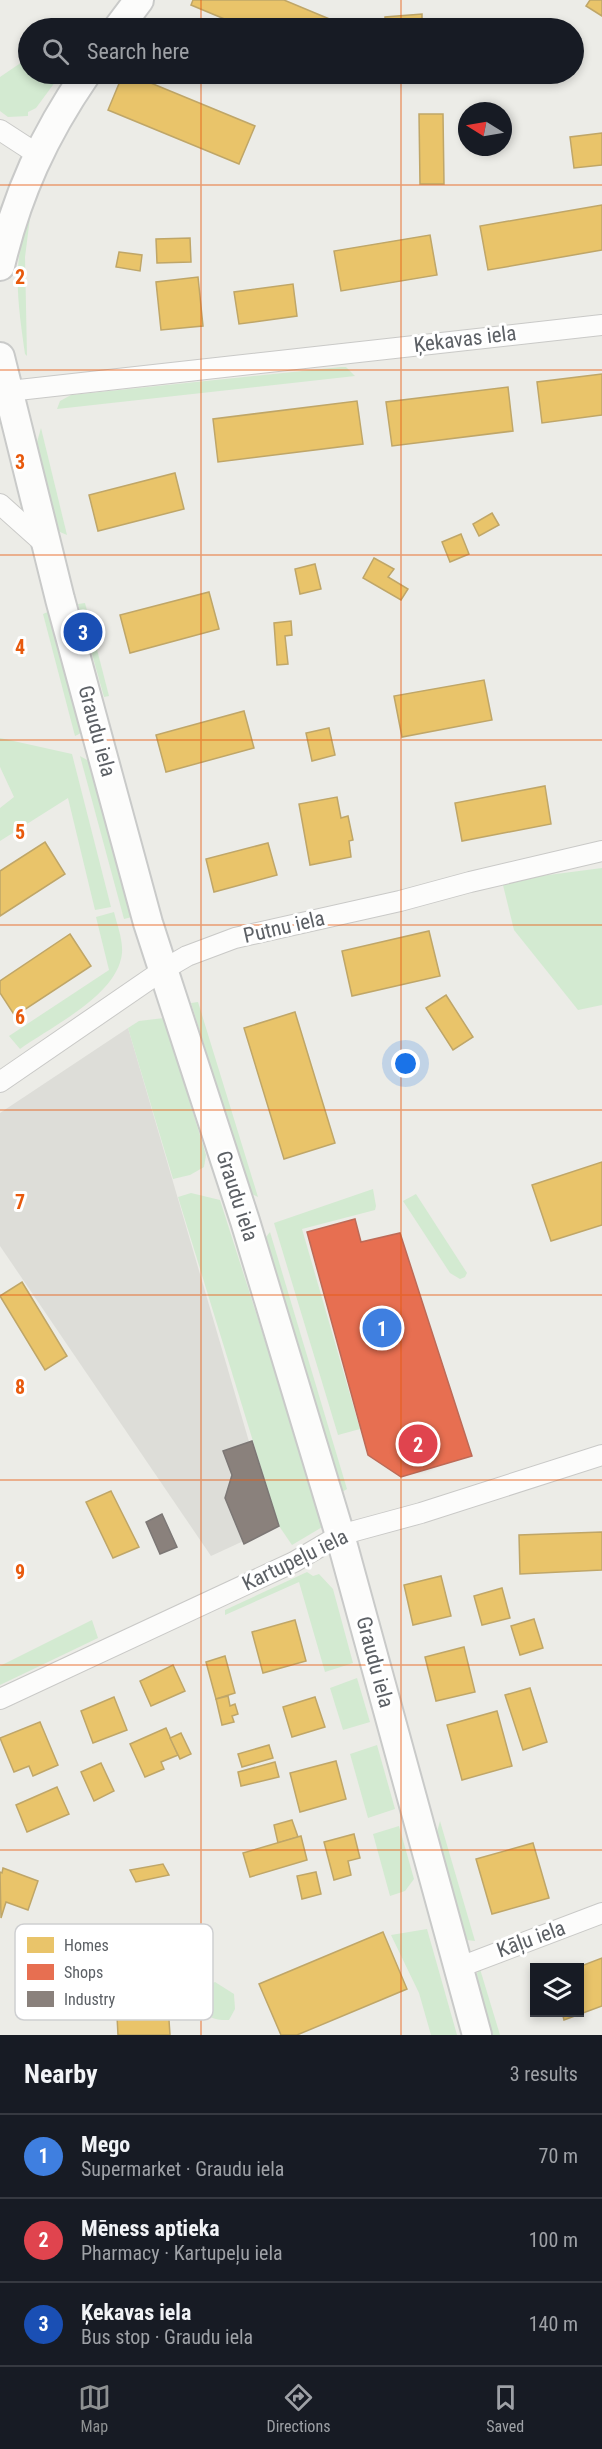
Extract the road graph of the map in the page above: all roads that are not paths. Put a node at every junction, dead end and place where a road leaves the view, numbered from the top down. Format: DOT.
graph roads {
  1 [pos="139,0"];
  2 [pos="126,18"];
  3 [pos="80,84"];
  4 [pos="0,130"];
  5 [pos="37,154"];
  6 [pos="0,266"];
  7 [pos="602,325"];
  8 [pos="0,357"];
  9 [pos="4,392"];
  10 [pos="0,504"];
  11 [pos="47,546"];
  12 [pos="602,851"];
  13 [pos="163,970"];
  14 [pos="0,1082"];
  15 [pos="602,1455"];
  16 [pos="340,1535"];
  17 [pos="0,1699"];
  18 [pos="602,1913"];
  19 [pos="460,1967"];
  20 [pos="477,2035"];
  1 -- 2 [label="main road"];
  3 -- 5 [label="main road"];
  4 -- 5 [label="street"];
  5 -- 6 [label="main road"];
  7 -- 9 [label="street, Ķekavas iela"];
  8 -- 9 [label="main road, Graudu iela"];
  9 -- 11 [label="main road, Graudu iela"];
  10 -- 11 [label="street"];
  11 -- 13 [label="main road, Graudu iela"];
  12 -- 13 [label="street, Putnu iela"];
  13 -- 14 [label="street, Putnu iela"];
  13 -- 16 [label="main road, Graudu iela"];
  15 -- 16 [label="street, Kartupeļu iela"];
  16 -- 17 [label="street, Kartupeļu iela"];
  16 -- 19 [label="main road, Graudu iela"];
  18 -- 19 [label="street, Kāļu iela"];
  19 -- 20 [label="main road, Graudu iela"];
}
